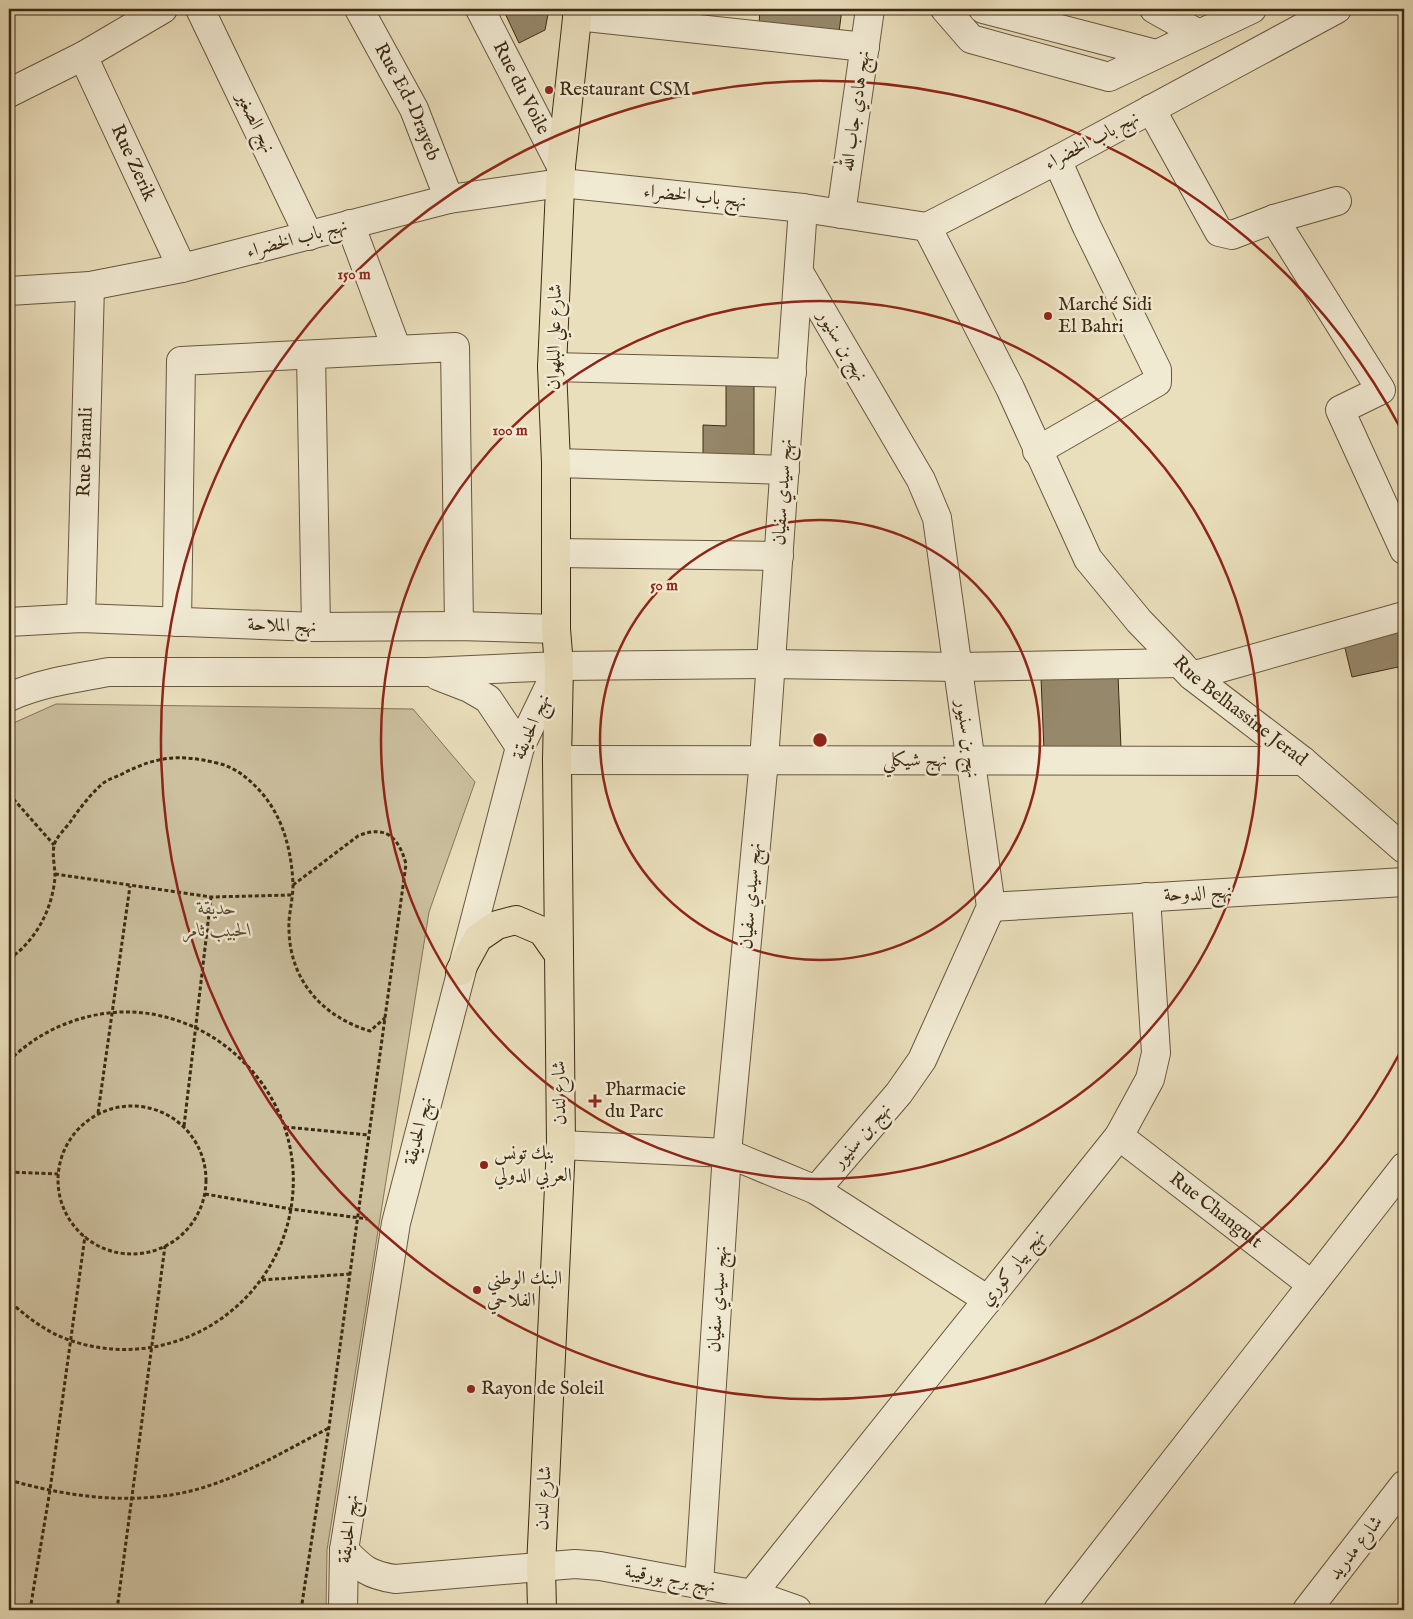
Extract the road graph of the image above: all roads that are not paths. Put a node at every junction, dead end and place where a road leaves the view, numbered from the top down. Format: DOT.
graph roads {
  1 [pos="200,9"];
  2 [pos="359,9"];
  3 [pos="480,9"];
  4 [pos="870,9"];
  5 [pos="945,9"];
  6 [pos="983,9"];
  7 [pos="1154,9"];
  8 [pos="1337,9"];
  9 [pos="159,10"];
  10 [pos="1242,11"];
  11 [pos="577,12"];
  12 [pos="1199,34"];
  13 [pos="865,47"];
  14 [pos="1156,54"];
  15 [pos="83,56"];
  16 [pos="9,93"];
  17 [pos="1152,109"];
  18 [pos="1057,160"];
  19 [pos="561,175"];
  20 [pos="449,198"];
  21 [pos="1337,200"];
  22 [pos="803,208"];
  23 [pos="841,214"];
  24 [pos="1274,219"];
  25 [pos="350,224"];
  26 [pos="927,227"];
  27 [pos="310,236"];
  28 [pos="182,268"];
  29 [pos="799,272"];
  30 [pos="90,286"];
  31 [pos="9,292"];
  32 [pos="397,350"];
  33 [pos="311,354"];
  34 [pos="552,367"];
  35 [pos="792,373"];
  36 [pos="1037,451"];
  37 [pos="556,463"];
  38 [pos="785,470"];
  39 [pos="1404,550"];
  40 [pos="556,553"];
  41 [pos="778,556"];
  42 [pos="1404,616"];
  43 [pos="81,618"];
  44 [pos="9,622"];
  45 [pos="177,622"];
  46 [pos="459,626"];
  47 [pos="316,627"];
  48 [pos="556,629"];
  49 [pos="771,664"];
  50 [pos="559,666"];
  51 [pos="958,667"];
  52 [pos="1186,669"];
  53 [pos="427,672"];
  54 [pos="9,697"];
  55 [pos="520,747"];
  56 [pos="557,760"];
  57 [pos="764,760"];
  58 [pos="1303,761"];
  59 [pos="970,762"];
  60 [pos="1404,849"];
  61 [pos="1404,882"];
  62 [pos="1146,897"];
  63 [pos="991,907"];
  64 [pos="559,955"];
  65 [pos="460,971"];
  66 [pos="1119,1136"];
  67 [pos="561,1144"];
  68 [pos="727,1153"];
  69 [pos="1404,1167"];
  70 [pos="816,1190"];
  71 [pos="1312,1285"];
  72 [pos="988,1300"];
  73 [pos="1404,1485"];
  74 [pos="344,1550"];
  75 [pos="541,1566"];
  76 [pos="699,1584"];
  77 [pos="752,1594"];
  78 [pos="342,1610"];
  79 [pos="542,1610"];
  80 [pos="797,1610"];
  81 [pos="1058,1610"];
  82 [pos="1308,1610"];
  1 -- 27 [label="street, نهج الصغير"];
  2 -- 20 [label="street, Rue Ed-Drayeb"];
  3 -- 19 [label="street, Rue du Voile"];
  4 -- 13 [label="street, نهج هادي جاب الله"];
  5 -- 14 [label="street"];
  6 -- 14 [label="street"];
  7 -- 12 [label="street"];
  8 -- 17 [label="street, نهج باب الخضراء"];
  9 -- 15 [label="street"];
  10 -- 12 [label="street"];
  11 -- 13 [label="street"];
  11 -- 19 [label="main road, شارع علي البلهوان"];
  12 -- 14 [label="street"];
  13 -- 23 [label="street, نهج هادي جاب الله"];
  15 -- 16 [label="street"];
  15 -- 28 [label="street, Rue Zerik"];
  17 -- 18 [label="street, نهج باب الخضراء"];
  17 -- 24 [label="street"];
  18 -- 26 [label="street, نهج باب الخضراء"];
  18 -- 36 [label="street"];
  19 -- 20 [label="street, نهج باب الخضراء"];
  19 -- 22 [label="street, نهج باب الخضراء"];
  19 -- 34 [label="main road, شارع علي البلهوان"];
  20 -- 25 [label="street, نهج باب الخضراء"];
  21 -- 24 [label="street"];
  22 -- 23 [label="street, نهج باب الخضراء"];
  22 -- 29 [label="street, نهج سيدي سفيان"];
  23 -- 26 [label="street, نهج باب الخضراء"];
  24 -- 39 [label="street"];
  25 -- 27 [label="street, نهج باب الخضراء"];
  25 -- 32 [label="street"];
  26 -- 36 [label="street, Rue Belhassine Jerad"];
  27 -- 28 [label="street, نهج باب الخضراء"];
  28 -- 30 [label="street, نهج باب الخضراء"];
  29 -- 35 [label="street, نهج سيدي سفيان"];
  29 -- 51 [label="street, نهج بن سنيور"];
  30 -- 31 [label="street, نهج باب الخضراء"];
  30 -- 43 [label="street, Rue Bramli"];
  32 -- 33 [label="street"];
  32 -- 46 [label="street"];
  33 -- 45 [label="street"];
  33 -- 47 [label="street"];
  34 -- 35 [label="street"];
  34 -- 37 [label="main road, شارع علي البلهوان"];
  35 -- 38 [label="street, نهج سيدي سفيان"];
  36 -- 52 [label="street, Rue Belhassine Jerad"];
  37 -- 38 [label="street"];
  37 -- 40 [label="main road, شارع علي البلهوان"];
  38 -- 41 [label="street, نهج سيدي سفيان"];
  40 -- 41 [label="street"];
  40 -- 48 [label="main road, شارع علي البلهوان"];
  41 -- 49 [label="street, نهج سيدي سفيان"];
  42 -- 52 [label="street"];
  43 -- 44 [label="street, نهج الملاحة"];
  43 -- 45 [label="street, نهج الملاحة"];
  45 -- 47 [label="street, نهج الملاحة"];
  46 -- 47 [label="street, نهج الملاحة"];
  46 -- 48 [label="street, نهج الملاحة"];
  48 -- 50 [label="main road, شارع علي البلهوان"];
  49 -- 50 [label="street"];
  49 -- 51 [label="street"];
  49 -- 57 [label="street, نهج سيدي سفيان"];
  50 -- 53 [label="street"];
  50 -- 55 [label="street, نهج الحديقة"];
  50 -- 56 [label="main road, شارع لندن"];
  51 -- 52 [label="street"];
  51 -- 59 [label="street, نهج بن سنيور"];
  52 -- 58 [label="street, Rue Belhassine Jerad"];
  53 -- 54 [label="street"];
  53 -- 55 [label="street"];
  55 -- 65 [label="street, نهج الحديقة"];
  56 -- 57 [label="street, نهج شيكلي"];
  56 -- 64 [label="main road, شارع لندن"];
  57 -- 59 [label="street, نهج شيكلي"];
  57 -- 68 [label="street, نهج سيدي سفيان"];
  58 -- 59 [label="street, نهج شيكلي"];
  58 -- 60 [label="street, Rue Belhassine Jerad"];
  59 -- 63 [label="street, نهج بن سنيور"];
  61 -- 62 [label="street, نهج الدوحة"];
  62 -- 63 [label="street, نهج الدوحة"];
  62 -- 66 [label="street, نهج بيار كوري"];
  63 -- 70 [label="street, نهج بن سنيور"];
  64 -- 65 [label="main road"];
  64 -- 67 [label="main road, شارع لندن"];
  65 -- 74 [label="street, نهج الحديقة"];
  66 -- 71 [label="street, Rue Changuit"];
  66 -- 72 [label="street, نهج بيار كوري"];
  67 -- 68 [label="street"];
  67 -- 75 [label="main road, شارع لندن"];
  68 -- 70 [label="street"];
  68 -- 76 [label="street, نهج سيدي سفيان"];
  69 -- 71 [label="street"];
  70 -- 72 [label="street"];
  71 -- 81 [label="street"];
  72 -- 77 [label="street, نهج بيار كوري"];
  73 -- 82 [label="street, شارع مدريد"];
  74 -- 75 [label="street, نهج برج بورقيبة"];
  74 -- 78 [label="street, نهج الحديقة"];
  75 -- 76 [label="street, نهج برج بورقيبة"];
  75 -- 79 [label="main road, شارع لندن"];
  76 -- 77 [label="street, نهج برج بورقيبة"];
  77 -- 80 [label="street, نهج برج بورقيبة"];
}
